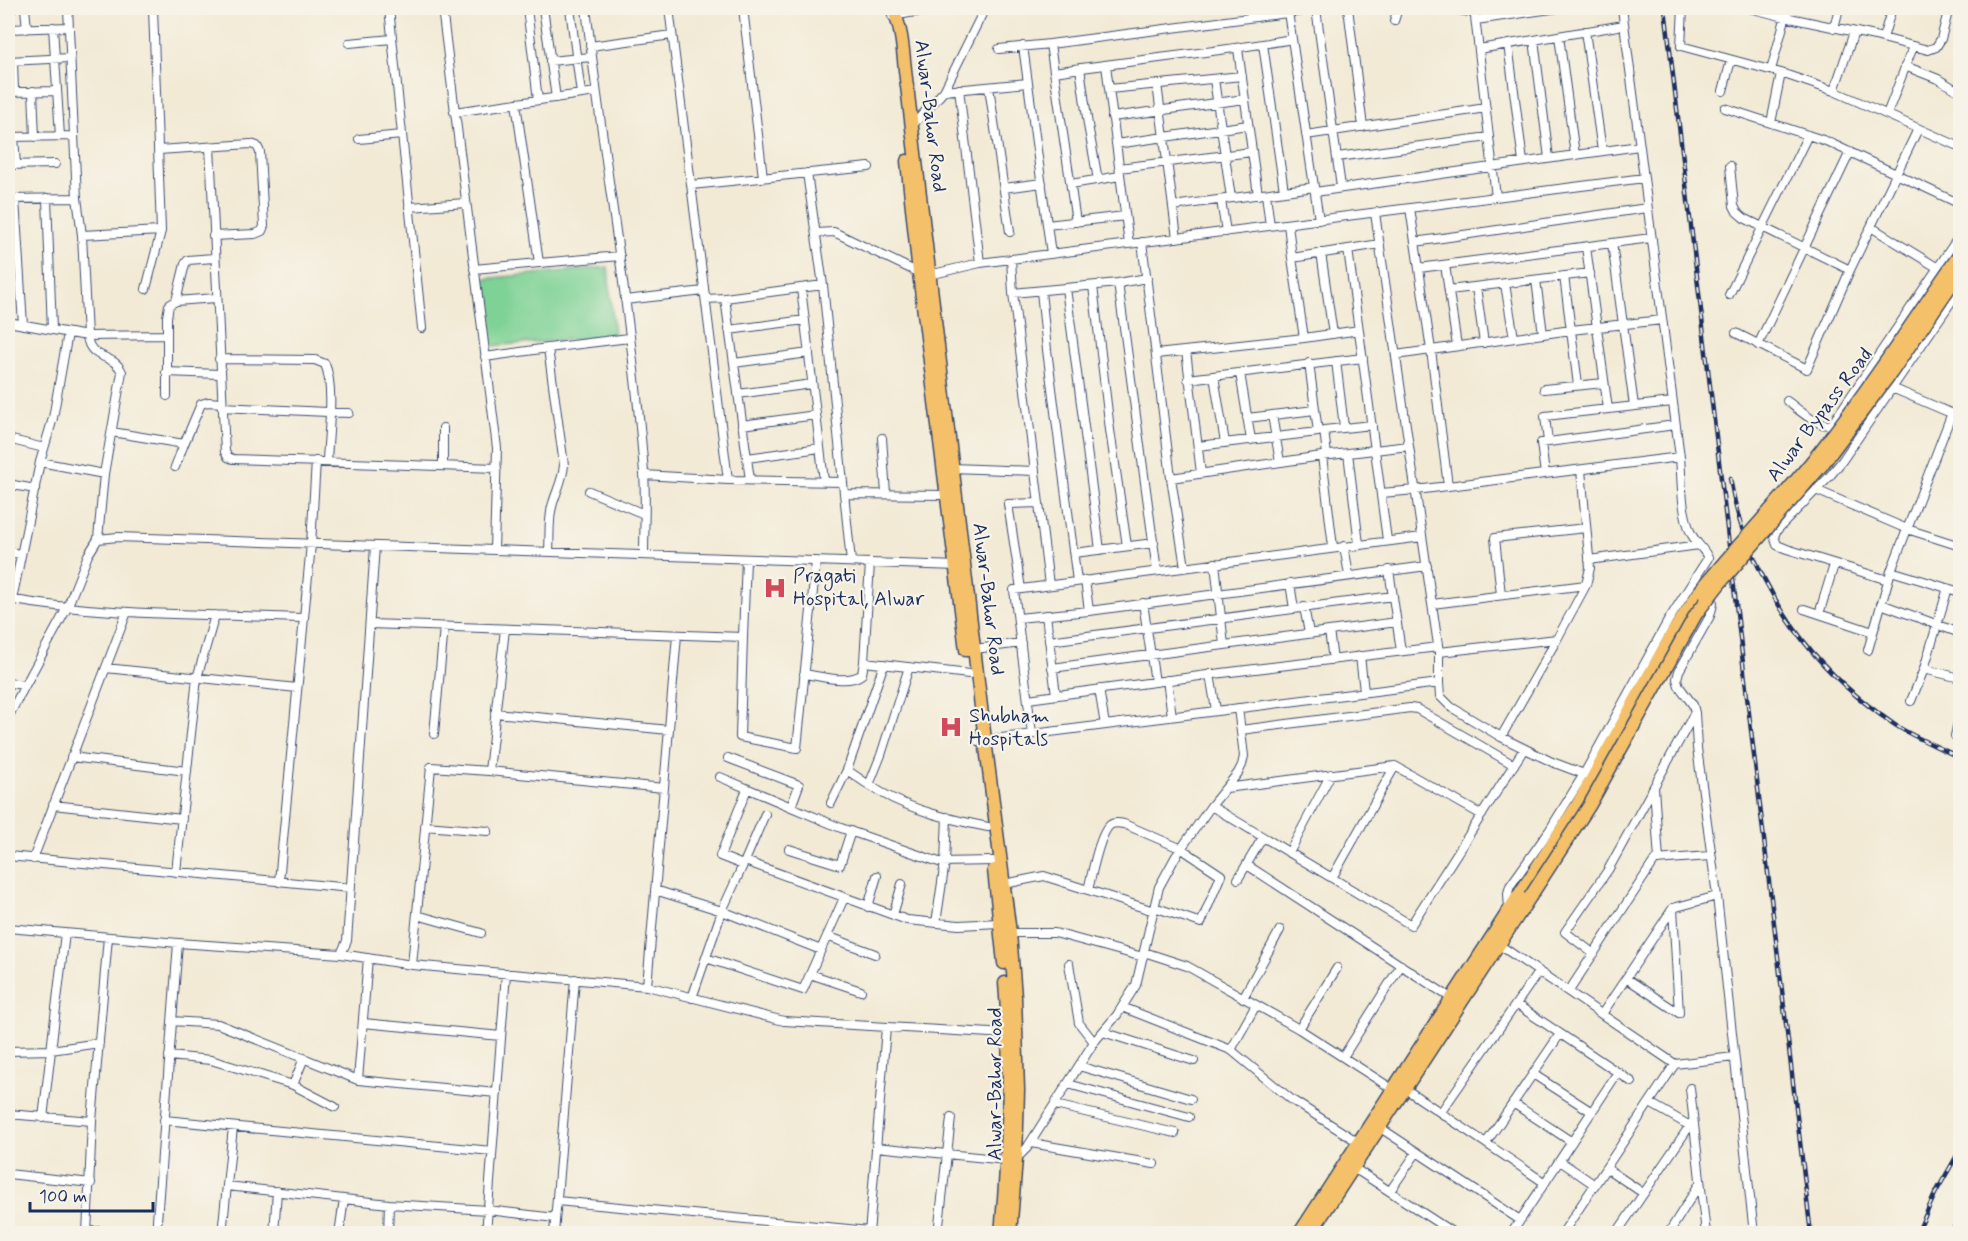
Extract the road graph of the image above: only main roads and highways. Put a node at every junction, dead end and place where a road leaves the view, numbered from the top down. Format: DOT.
graph roads {
  1 [pos="893,12"];
  2 [pos="1960,254"];
  3 [pos="1960,272"];
  4 [pos="924,274"];
  5 [pos="960,565"];
  6 [pos="981,741"];
  7 [pos="1525,895"];
  8 [pos="1399,1090"];
  9 [pos="1011,1160"];
  10 [pos="1001,1233"];
  11 [pos="1010,1233"];
  12 [pos="1299,1233"];
  13 [pos="1310,1233"];
  1 -- 4 [label="main road, Alwar-Bahor Road"];
  1 -- 4 [label="main road, Alwar-Bahor Road"];
  2 -- 7 [label="main road, Alwar Bypass Road, bridge"];
  3 -- 7 [label="main road, bridge"];
  4 -- 5 [label="main road, Alwar-Bahor Road"];
  4 -- 5 [label="main road, Alwar-Bahor Road"];
  5 -- 6 [label="main road, Alwar-Bahor Road"];
  5 -- 6 [label="main road, Alwar-Bahor Road"];
  6 -- 9 [label="main road, Alwar-Bahor Road"];
  6 -- 9 [label="main road, Alwar-Bahor Road"];
  7 -- 8 [label="main road"];
  7 -- 8 [label="main road"];
  8 -- 12 [label="main road"];
  8 -- 13 [label="main road"];
  9 -- 10 [label="main road, Alwar-Bahor Road"];
  9 -- 11 [label="main road, Alwar-Bahor Road"];
}
